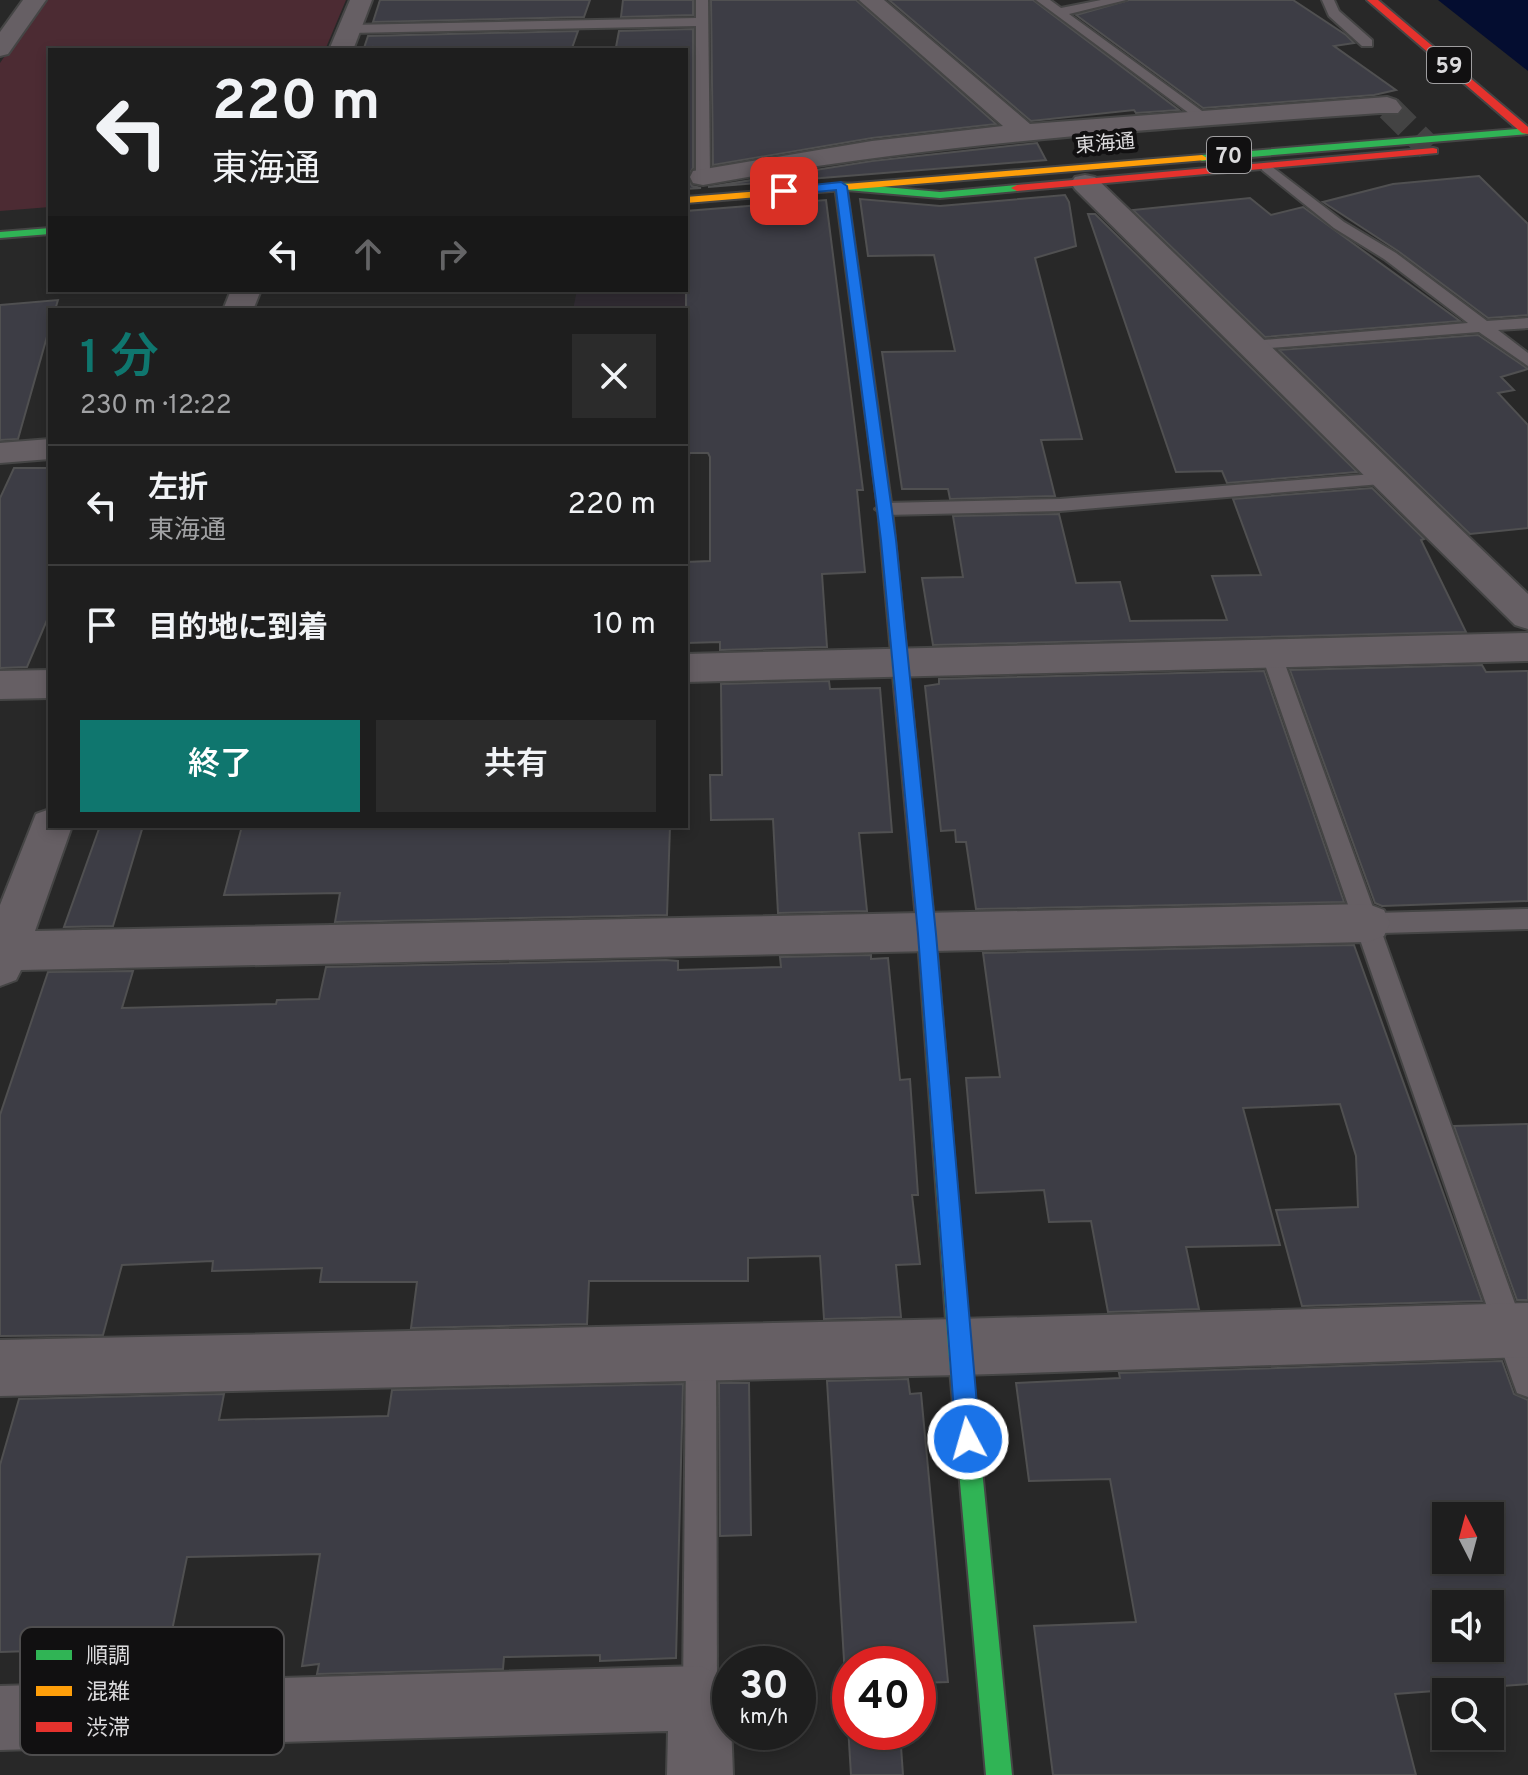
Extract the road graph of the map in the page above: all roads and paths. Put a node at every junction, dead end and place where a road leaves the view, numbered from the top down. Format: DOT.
graph roads {
  1 [pos="35,0"];
  2 [pos="361,0"];
  3 [pos="702,0"];
  4 [pos="870,0"];
  5 [pos="1042,0"];
  6 [pos="1120,0"];
  7 [pos="1328,0"];
  8 [pos="1372,0"];
  9 [pos="1058,12"];
  10 [pos="702,22"];
  11 [pos="345,39"];
  12 [pos="1367,43"];
  13 [pos="0,49"];
  14 [pos="1528,109"];
  15 [pos="1503,111"];
  16 [pos="1399,113"];
  17 [pos="1472,114"];
  18 [pos="1206,119"];
  19 [pos="1527,132"];
  20 [pos="1027,134"];
  21 [pos="1429,148"];
  22 [pos="1267,167"];
  23 [pos="694,178"];
  24 [pos="1085,183"];
  25 [pos="841,186"];
  26 [pos="688,200"];
  27 [pos="48,231"];
  28 [pos="0,235"];
  29 [pos="1528,323"];
  30 [pos="1483,328"];
  31 [pos="1251,346"];
  32 [pos="1528,361"];
  33 [pos="48,449"];
  34 [pos="0,453"];
  35 [pos="1386,479"];
  36 [pos="885,509"];
  37 [pos="1528,616"];
  38 [pos="1528,647"];
  39 [pos="1271,653"];
  40 [pos="900,662"];
  41 [pos="688,668"];
  42 [pos="48,684"];
  43 [pos="0,685"];
  44 [pos="50,828"];
  45 [pos="1528,919"];
  46 [pos="1368,923"];
  47 [pos="927,934"];
  48 [pos="3,958"];
  49 [pos="1518,1330"];
  50 [pos="959,1347"];
  51 [pos="701,1352"];
  52 [pos="0,1368"];
  53 [pos="1528,1382"];
  54 [pos="700,1698"];
  55 [pos="284,1710"];
  56 [pos="20,1717"];
  57 [pos="0,1718"];
  58 [pos="700,1775"];
  59 [pos="999,1775"];
  1 -- 13 [label="street"];
  2 -- 11 [label="street"];
  3 -- 10 [label="lane"];
  4 -- 20 [label="street"];
  5 -- 9 [label="lane"];
  6 -- 9 [label="lane"];
  7 -- 12 [label="lane"];
  8 -- 15 [label="main road, 59"];
  9 -- 18 [label="lane"];
  10 -- 11 [label="lane"];
  10 -- 23 [label="lane"];
  14 -- 15 [label="main road"];
  15 -- 17 [label="main road"];
  15 -- 19 [label="main road, 59"];
  16 -- 18 [label="street"];
  16 -- 23 [label="main road, 東海通 / 70"];
  18 -- 20 [label="street"];
  19 -- 25 [label="main road, 東海通 / 70"];
  20 -- 23 [label="street"];
  21 -- 22 [label="main road"];
  22 -- 24 [label="main road"];
  22 -- 30 [label="lane"];
  24 -- 25 [label="main road"];
  24 -- 31 [label="street"];
  25 -- 26 [label="main road, 東海通 / 70"];
  25 -- 36 [label="main road"];
  27 -- 28 [label="main road"];
  29 -- 30 [label="lane"];
  30 -- 31 [label="lane"];
  30 -- 32 [label="lane"];
  31 -- 35 [label="street"];
  33 -- 34 [label="street"];
  35 -- 36 [label="lane"];
  35 -- 37 [label="street"];
  36 -- 40 [label="main road"];
  38 -- 39 [label="street"];
  39 -- 40 [label="street"];
  39 -- 46 [label="lane"];
  40 -- 41 [label="street"];
  40 -- 47 [label="main road"];
  42 -- 43 [label="street"];
  44 -- 48 [label="street"];
  45 -- 46 [label="lane"];
  46 -- 47 [label="street"];
  46 -- 49 [label="lane"];
  47 -- 48 [label="street"];
  47 -- 50 [label="main road"];
  49 -- 50 [label="street"];
  49 -- 53 [label="lane"];
  50 -- 51 [label="street"];
  50 -- 59 [label="main road"];
  51 -- 52 [label="street"];
  51 -- 54 [label="lane"];
  54 -- 55 [label="street"];
  54 -- 58 [label="street"];
  56 -- 57 [label="street"];
}
